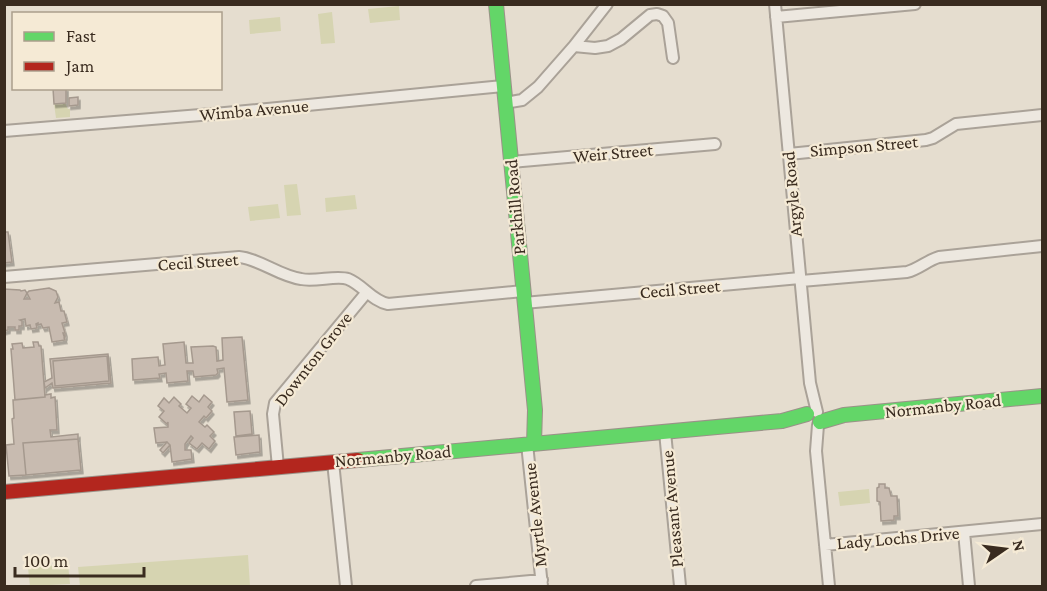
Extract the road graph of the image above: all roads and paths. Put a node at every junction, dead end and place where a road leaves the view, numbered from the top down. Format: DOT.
graph roads {
  1 [pos="496,4"];
  2 [pos="607,4"];
  3 [pos="775,4"];
  4 [pos="915,4"];
  5 [pos="662,9"];
  6 [pos="776,17"];
  7 [pos="574,46"];
  8 [pos="673,58"];
  9 [pos="504,95"];
  10 [pos="1042,115"];
  11 [pos="4,131"];
  12 [pos="715,144"];
  13 [pos="789,154"];
  14 [pos="511,162"];
  15 [pos="1042,246"];
  16 [pos="4,277"];
  17 [pos="800,279"];
  18 [pos="367,292"];
  19 [pos="524,297"];
  20 [pos="1042,396"];
  21 [pos="813,418"];
  22 [pos="665,432"];
  23 [pos="534,444"];
  24 [pos="333,462"];
  25 [pos="278,467"];
  26 [pos="4,492"];
  27 [pos="1042,524"];
  28 [pos="964,532"];
  29 [pos="825,545"];
  30 [pos="542,583"];
  31 [pos="346,586"];
  32 [pos="476,586"];
  33 [pos="680,586"];
  34 [pos="829,586"];
  35 [pos="969,586"];
  1 -- 9 [label="street, Parkhill Road"];
  2 -- 7 [label="street"];
  3 -- 6 [label="street, Argyle Road"];
  4 -- 6 [label="street"];
  5 -- 7 [label="street"];
  5 -- 8 [label="street"];
  6 -- 13 [label="street, Argyle Road"];
  7 -- 9 [label="street, Wimba Avenue"];
  9 -- 11 [label="street, Wimba Avenue"];
  9 -- 14 [label="street, Parkhill Road"];
  10 -- 13 [label="street, Simpson Street"];
  12 -- 14 [label="street, Weir Street"];
  13 -- 17 [label="street, Argyle Road"];
  14 -- 19 [label="street, Parkhill Road"];
  15 -- 17 [label="street, Cecil Street"];
  16 -- 18 [label="street, Cecil Street"];
  17 -- 19 [label="street, Cecil Street"];
  17 -- 21 [label="street, Argyle Road"];
  18 -- 19 [label="street, Cecil Street"];
  18 -- 25 [label="street, Downton Grove"];
  19 -- 23 [label="street, Parkhill Road"];
  20 -- 21 [label="street, Normanby Road"];
  21 -- 22 [label="street, Normanby Road"];
  21 -- 29 [label="street, Argyle Road"];
  22 -- 23 [label="street, Normanby Road"];
  22 -- 33 [label="street, Pleasant Avenue"];
  23 -- 24 [label="street, Normanby Road"];
  23 -- 30 [label="street, Myrtle Avenue"];
  24 -- 25 [label="street, Normanby Road"];
  24 -- 31 [label="street"];
  25 -- 26 [label="street, Normanby Road"];
  27 -- 28 [label="street, Lady Lochs Drive"];
  28 -- 29 [label="street, Lady Lochs Drive"];
  28 -- 35 [label="street"];
  29 -- 34 [label="street, Argyle Road"];
  30 -- 32 [label="street"];
}
